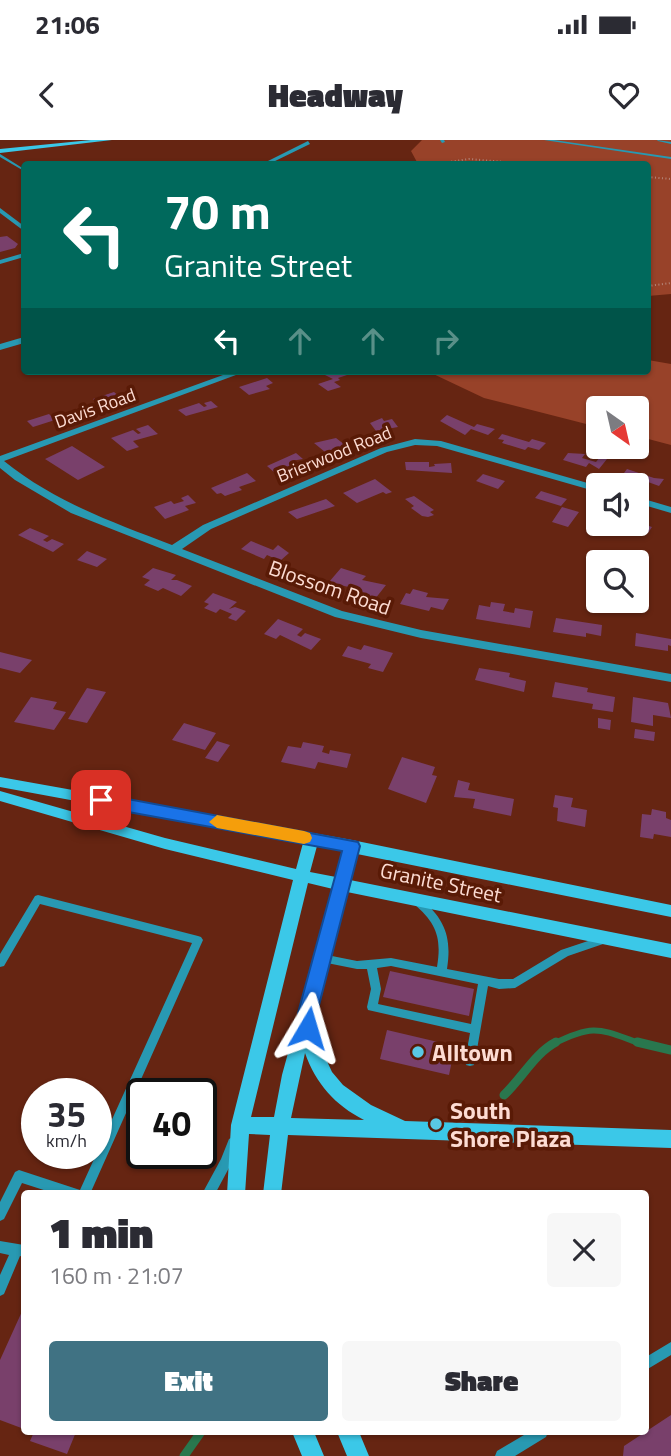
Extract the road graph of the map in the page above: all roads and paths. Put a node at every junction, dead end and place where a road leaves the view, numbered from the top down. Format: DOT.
graph roads {
  1 [pos="109,140"];
  2 [pos="546,140"];
  3 [pos="659,140"];
  4 [pos="671,142"];
  5 [pos="308,143"];
  6 [pos="0,153"];
  7 [pos="671,158"];
  8 [pos="271,161"];
  9 [pos="459,161"];
  10 [pos="497,161"];
  11 [pos="21,168"];
  12 [pos="651,177"];
  13 [pos="671,179"];
  14 [pos="0,210"];
  15 [pos="21,227"];
  16 [pos="21,256"];
  17 [pos="0,262"];
  18 [pos="671,283"];
  19 [pos="651,286"];
  20 [pos="21,341"];
  21 [pos="0,347"];
  22 [pos="231,375"];
  23 [pos="0,461"];
  24 [pos="586,486"];
  25 [pos="649,504"];
  26 [pos="671,510"];
  27 [pos="174,549"];
  28 [pos="671,678"];
  29 [pos="0,782"];
  30 [pos="0,796"];
  31 [pos="311,839"];
  32 [pos="352,846"];
  33 [pos="300,874"];
  34 [pos="342,883"];
  35 [pos="413,897"];
  36 [pos="671,911"];
  37 [pos="610,938"];
  38 [pos="671,951"];
  39 [pos="322,958"];
  40 [pos="0,963"];
  41 [pos="371,964"];
  42 [pos="441,972"];
  43 [pos="484,981"];
  44 [pos="307,1013"];
  45 [pos="475,1030"];
  46 [pos="470,1061"];
  47 [pos="240,1125"];
  48 [pos="280,1128"];
  49 [pos="407,1132"];
  50 [pos="671,1139"];
  51 [pos="63,1190"];
  52 [pos="85,1190"];
  53 [pos="210,1190"];
  54 [pos="236,1190"];
  55 [pos="272,1190"];
  56 [pos="0,1215"];
  57 [pos="0,1247"];
  58 [pos="21,1251"];
  59 [pos="0,1290"];
  60 [pos="671,1348"];
  61 [pos="649,1362"];
  62 [pos="304,1435"];
  63 [pos="349,1435"];
  64 [pos="536,1435"];
  65 [pos="313,1456"];
  66 [pos="358,1456"];
  67 [pos="502,1456"];
  1 -- 6 [label="main road"];
  2 -- 7 [label="lane"];
  3 -- 4 [label="lane"];
  5 -- 8 [label="street"];
  6 -- 11 [label="lane"];
  9 -- 10 [label="path"];
  12 -- 13 [label="path"];
  14 -- 15 [label="street"];
  16 -- 17 [label="street"];
  18 -- 19 [label="path"];
  20 -- 21 [label="street"];
  22 -- 23 [label="street, Davis Road"];
  23 -- 27 [label="street, Blossom Road"];
  24 -- 27 [label="street, Brierwood Road"];
  25 -- 26 [label="street"];
  27 -- 28 [label="street, Blossom Road"];
  29 -- 31 [label="main road, Granite Street"];
  30 -- 33 [label="main road, Granite Street"];
  31 -- 32 [label="main road, Granite Street"];
  31 -- 33 [label="main road"];
  32 -- 34 [label="main road"];
  32 -- 36 [label="main road, Granite Street"];
  33 -- 34 [label="main road, Granite Street"];
  33 -- 47 [label="main road"];
  34 -- 35 [label="main road, Granite Street"];
  34 -- 39 [label="main road"];
  35 -- 37 [label="main road, Granite Street"];
  35 -- 42 [label="lane"];
  37 -- 38 [label="main road, Granite Street"];
  37 -- 43 [label="lane"];
  39 -- 41 [label="lane"];
  39 -- 44 [label="main road"];
  40 -- 52 [label="lane"];
  41 -- 42 [label="lane"];
  41 -- 45 [label="lane"];
  42 -- 43 [label="lane"];
  43 -- 45 [label="lane"];
  44 -- 48 [label="main road"];
  44 -- 49 [label="main road"];
  45 -- 46 [label="lane"];
  47 -- 48 [label="main road"];
  47 -- 53 [label="lane"];
  47 -- 54 [label="main road"];
  48 -- 49 [label="main road"];
  48 -- 55 [label="main road"];
  49 -- 50 [label="main road"];
  51 -- 56 [label="lane"];
  57 -- 58 [label="lane"];
  58 -- 59 [label="lane"];
  60 -- 61 [label="lane"];
  62 -- 65 [label="main road"];
  63 -- 66 [label="main road"];
  64 -- 67 [label="lane"];
}
